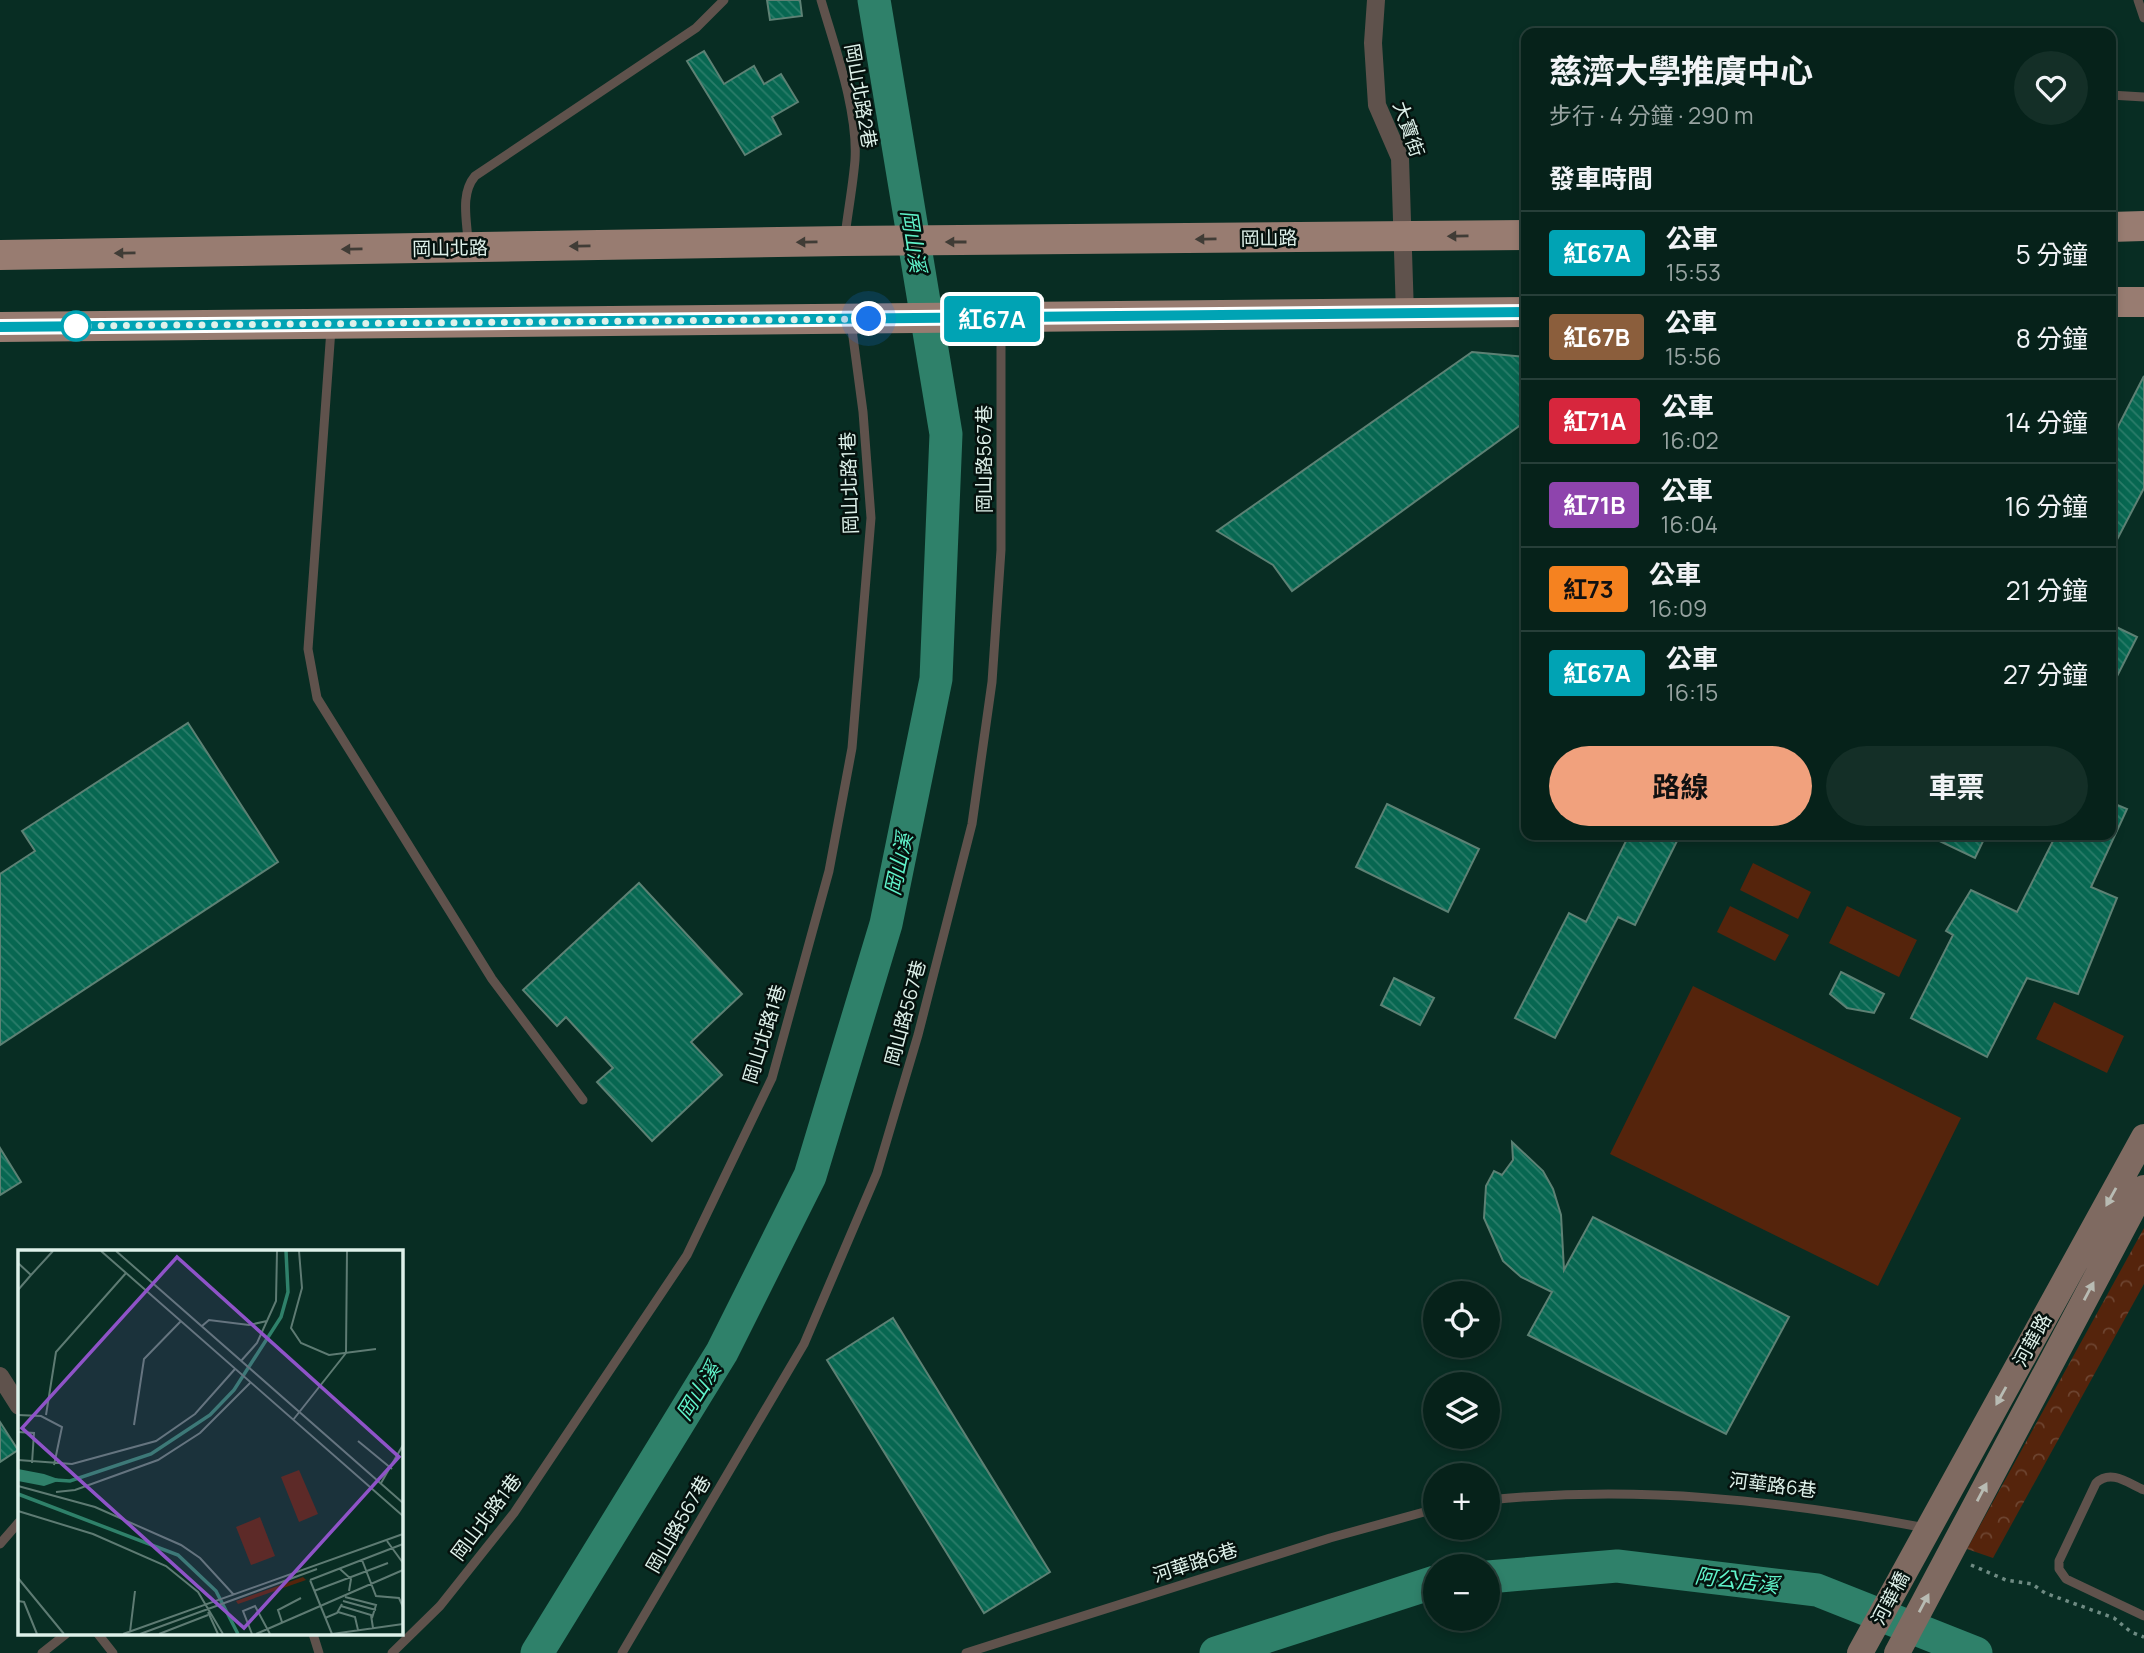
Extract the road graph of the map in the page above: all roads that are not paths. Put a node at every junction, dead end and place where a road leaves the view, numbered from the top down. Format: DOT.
graph roads {
  1 [pos="724,0"];
  2 [pos="821,0"];
  3 [pos="1376,0"];
  4 [pos="2138,0"];
  5 [pos="2144,18"];
  6 [pos="2116,95"];
  7 [pos="2144,97"];
  8 [pos="2144,226"];
  9 [pos="2116,227"];
  10 [pos="1521,235"];
  11 [pos="1405,237"];
  12 [pos="844,241"];
  13 [pos="900,242"];
  14 [pos="468,247"];
  15 [pos="0,255"];
  16 [pos="2116,302"];
  17 [pos="2144,302"];
  18 [pos="1521,312"];
  19 [pos="1405,314"];
  20 [pos="860,318"];
  21 [pos="995,319"];
  22 [pos="332,323"];
  23 [pos="0,327"];
  24 [pos="583,1100"];
  25 [pos="2144,1137"];
  26 [pos="2144,1188"];
  27 [pos="0,1376"];
  28 [pos="18,1404"];
  29 [pos="2144,1490"];
  30 [pos="1500,1499"];
  31 [pos="1423,1513"];
  32 [pos="18,1523"];
  33 [pos="1924,1535"];
  34 [pos="0,1544"];
  35 [pos="1961,1559"];
  36 [pos="2144,1616"];
  37 [pos="63,1636"];
  38 [pos="100,1636"];
  39 [pos="314,1636"];
  40 [pos="42,1653"];
  41 [pos="113,1653"];
  42 [pos="318,1653"];
  43 [pos="392,1653"];
  44 [pos="622,1653"];
  45 [pos="966,1653"];
  46 [pos="1860,1653"];
  47 [pos="1897,1653"];
  1 -- 14 [label="lane"];
  2 -- 12 [label="lane, 岡山北路2巷"];
  3 -- 11 [label="street, 大寶街"];
  4 -- 5 [label="lane"];
  6 -- 7 [label="lane"];
  8 -- 9 [label="main road"];
  10 -- 11 [label="main road, 岡山路, one-way"];
  11 -- 13 [label="main road, 岡山路, one-way"];
  11 -- 19 [label="street, 大寶街"];
  12 -- 13 [label="main road, 岡山北路"];
  12 -- 14 [label="main road, 岡山北路, one-way"];
  14 -- 15 [label="main road, 岡山北路, one-way"];
  16 -- 17 [label="main road"];
  18 -- 19 [label="main road"];
  19 -- 21 [label="main road"];
  20 -- 21 [label="main road"];
  20 -- 22 [label="main road"];
  20 -- 43 [label="lane, 岡山北路1巷"];
  21 -- 44 [label="lane, 岡山路567巷"];
  22 -- 23 [label="main road"];
  22 -- 24 [label="lane"];
  25 -- 33 [label="street, 河華路, one-way"];
  35 -- 26 [label="street, 河華路, one-way"];
  27 -- 28 [label="street"];
  29 -- 36 [label="lane"];
  30 -- 33 [label="lane, 河華路6巷"];
  31 -- 45 [label="lane, 河華路6巷"];
  32 -- 34 [label="lane"];
  33 -- 46 [label="street, 河華橋"];
  47 -- 35 [label="street, 河華橋, one-way"];
  37 -- 40 [label="lane"];
  38 -- 41 [label="lane"];
  39 -- 42 [label="lane"];
}
